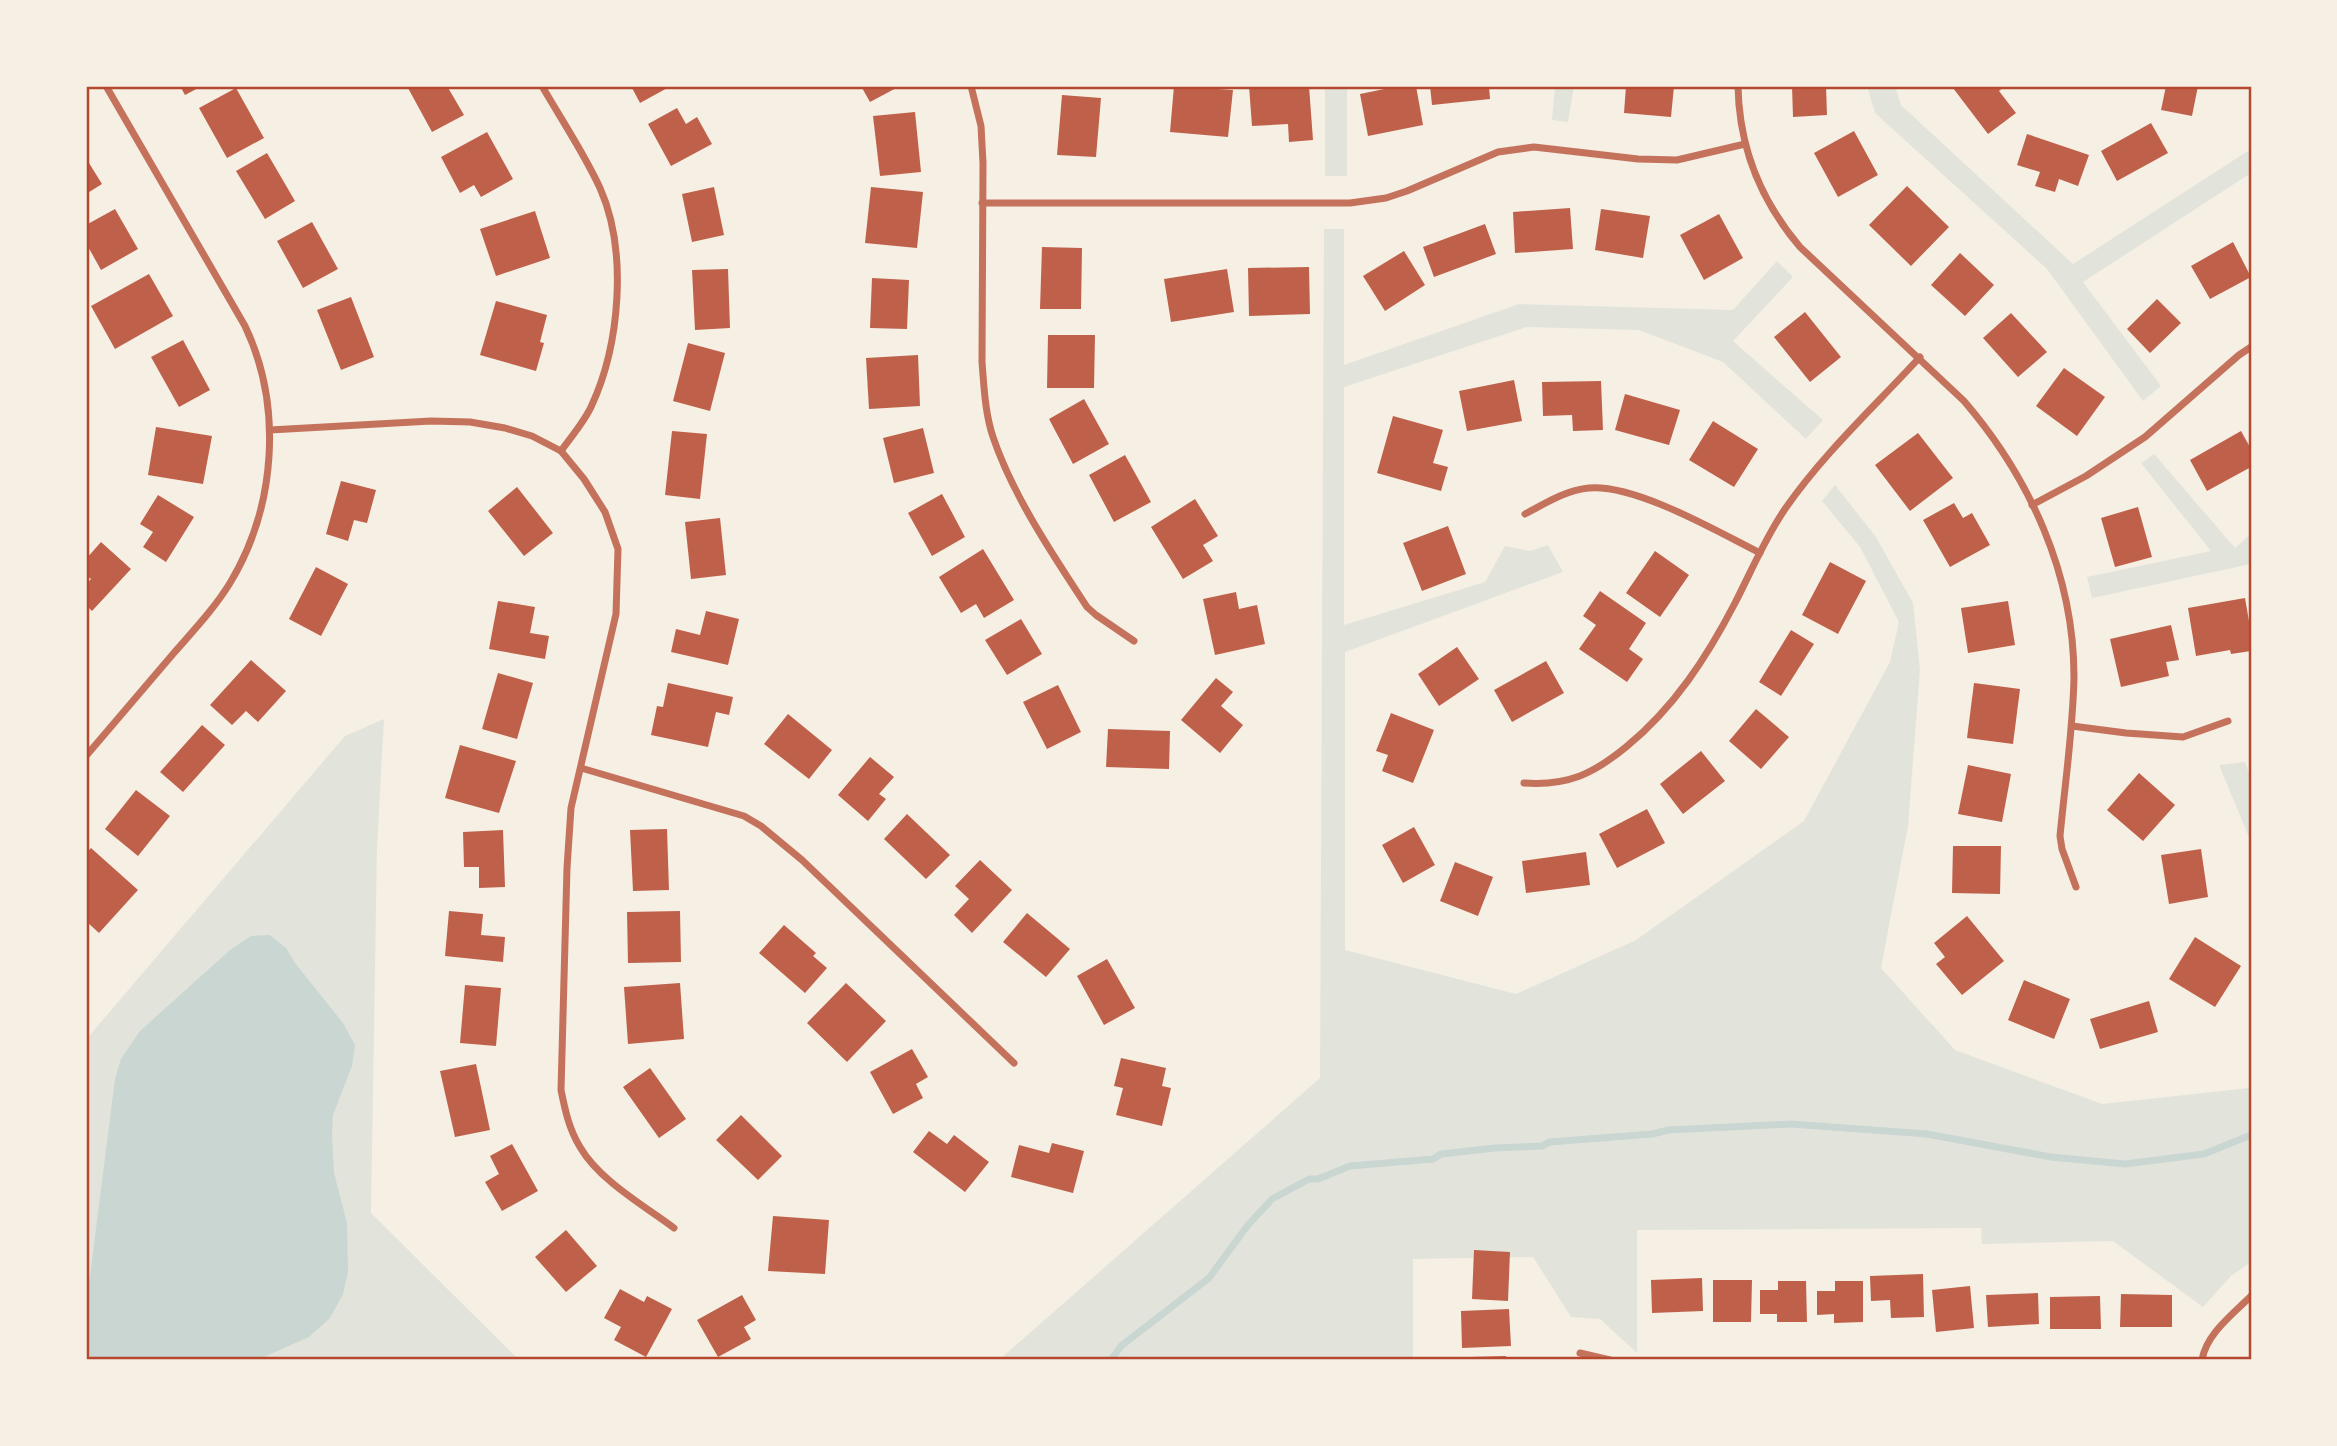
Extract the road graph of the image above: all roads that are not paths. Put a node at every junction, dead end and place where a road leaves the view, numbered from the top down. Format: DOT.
graph roads {
  1 [pos="106,86"];
  2 [pos="542,86"];
  3 [pos="971,86"];
  4 [pos="1738,86"];
  5 [pos="1745,144"];
  6 [pos="982,203"];
  7 [pos="2251,347"];
  8 [pos="1920,357"];
  9 [pos="270,430"];
  10 [pos="561,451"];
  11 [pos="2032,505"];
  12 [pos="1525,514"];
  13 [pos="1760,553"];
  14 [pos="1134,641"];
  15 [pos="2228,721"];
  16 [pos="2072,726"];
  17 [pos="86,756"];
  18 [pos="581,768"];
  19 [pos="1524,783"];
  20 [pos="2076,887"];
  21 [pos="1014,1063"];
  22 [pos="674,1228"];
  23 [pos="2251,1296"];
  24 [pos="1580,1353"];
  25 [pos="1610,1360"];
  26 [pos="2202,1360"];
  1 -- 9 [label="street"];
  2 -- 10 [label="street"];
  3 -- 6 [label="street"];
  4 -- 5 [label="street"];
  5 -- 6 [label="street"];
  5 -- 8 [label="street"];
  6 -- 14 [label="street"];
  7 -- 11 [label="street"];
  8 -- 11 [label="street"];
  8 -- 13 [label="street"];
  9 -- 10 [label="street"];
  9 -- 17 [label="street"];
  10 -- 18 [label="street"];
  11 -- 16 [label="street"];
  12 -- 13 [label="street"];
  13 -- 19 [label="street"];
  15 -- 16 [label="street"];
  16 -- 20 [label="street"];
  18 -- 21 [label="street"];
  18 -- 22 [label="street"];
  23 -- 26 [label="street"];
  24 -- 25 [label="street"];
}
